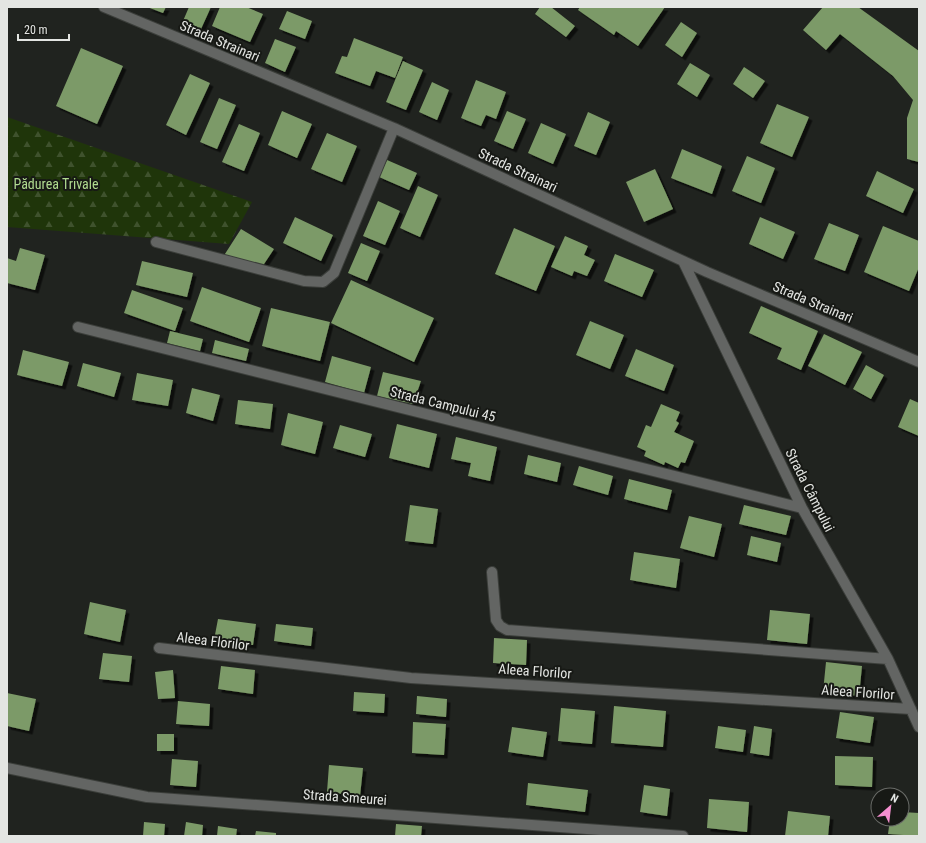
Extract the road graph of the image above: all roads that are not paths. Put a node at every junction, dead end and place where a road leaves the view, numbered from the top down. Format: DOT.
graph roads {
  1 [pos="104,7"];
  2 [pos="394,128"];
  3 [pos="156,242"];
  4 [pos="683,261"];
  5 [pos="78,327"];
  6 [pos="919,362"];
  7 [pos="802,508"];
  8 [pos="492,572"];
  9 [pos="159,648"];
  10 [pos="888,659"];
  11 [pos="911,710"];
  12 [pos="919,728"];
  13 [pos="7,768"];
  14 [pos="682,836"];
  1 -- 2 [label="street, Strada Strainari"];
  2 -- 3 [label="street"];
  2 -- 4 [label="street, Strada Strainari"];
  4 -- 6 [label="street, Strada Strainari"];
  4 -- 7 [label="street, Strada Câmpului"];
  5 -- 7 [label="street, Strada Campului 45"];
  7 -- 10 [label="street, Strada Câmpului"];
  8 -- 10 [label="street"];
  9 -- 11 [label="street, Aleea Florilor"];
  10 -- 11 [label="street, Strada Câmpului"];
  11 -- 12 [label="street, Strada Câmpului"];
  13 -- 14 [label="street, Strada Smeurei"];
}
